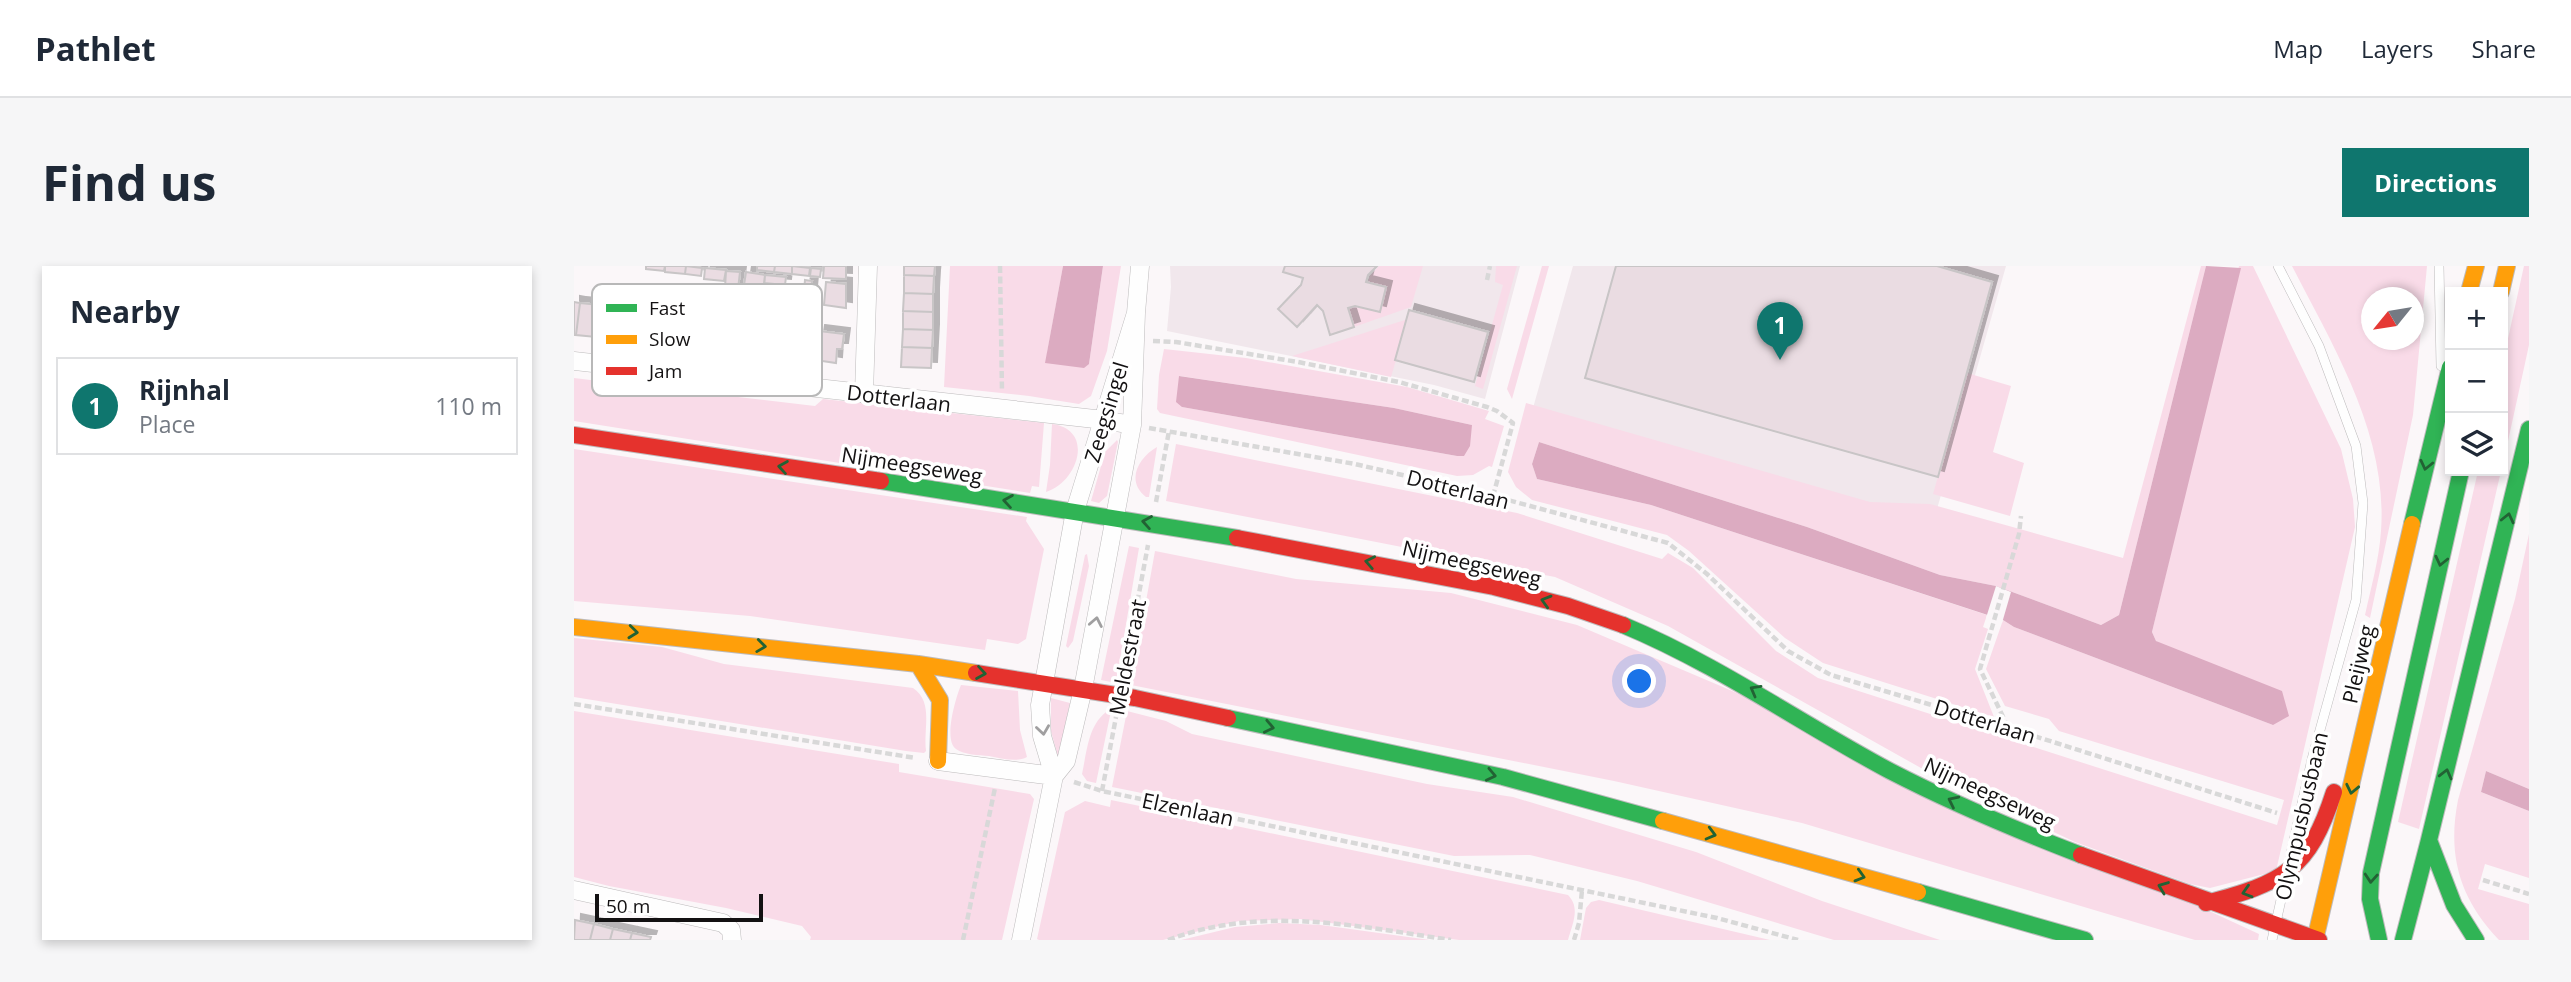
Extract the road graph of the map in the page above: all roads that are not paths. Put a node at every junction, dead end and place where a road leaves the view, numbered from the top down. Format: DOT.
graph roads {
  1 [pos="869,266"];
  2 [pos="1140,266"];
  3 [pos="2278,266"];
  4 [pos="2439,266"];
  5 [pos="2476,266"];
  6 [pos="2507,266"];
  7 [pos="2470,287"];
  8 [pos="2502,287"];
  9 [pos="1136,313"];
  10 [pos="574,361"];
  11 [pos="592,363"];
  12 [pos="2445,386"];
  13 [pos="822,389"];
  14 [pos="864,394"];
  15 [pos="2442,398"];
  16 [pos="1104,420"];
  17 [pos="1132,425"];
  18 [pos="2529,429"];
  19 [pos="574,435"];
  20 [pos="2460,476"];
  21 [pos="1075,511"];
  22 [pos="1116,517"];
  23 [pos="574,627"];
  24 [pos="918,664"];
  25 [pos="1045,683"];
  26 [pos="1083,690"];
  27 [pos="2371,699"];
  28 [pos="938,761"];
  29 [pos="1054,776"];
  30 [pos="2429,840"];
  31 [pos="2287,875"];
  32 [pos="574,890"];
  33 [pos="2206,903"];
  34 [pos="2274,932"];
  35 [pos="730,934"];
  36 [pos="2404,935"];
  37 [pos="2310,938"];
  38 [pos="1021,940"];
  39 [pos="2085,940"];
  40 [pos="2379,940"];
  41 [pos="2392,940"];
  42 [pos="2476,940"];
  1 -- 14 [label="street"];
  2 -- 9 [label="street, Zeegsingel"];
  3 -- 31 [label="lane, Olympusbusbaan"];
  4 -- 15 [label="lane, Pleijweg"];
  5 -- 7 [label="main road"];
  6 -- 8 [label="main road"];
  9 -- 16 [label="street, Zeegsingel"];
  9 -- 17 [label="street, Zeegsingel"];
  10 -- 11 [label="street, Dotterlaan"];
  12 -- 15 [label="main road, Pleijweg"];
  13 -- 14 [label="street, Dotterlaan"];
  14 -- 16 [label="street, Dotterlaan"];
  15 -- 27 [label="main road, Pleijweg, one-way"];
  16 -- 17 [label="street, Dotterlaan"];
  16 -- 21 [label="street, Zeegsingel"];
  17 -- 22 [label="street, Zeegsingel"];
  30 -- 18 [label="main road, one-way"];
  21 -- 19 [label="main road, Nijmeegseweg, one-way"];
  20 -- 40 [label="main road, one-way"];
  21 -- 22 [label="main road, Nijmeegseweg"];
  21 -- 25 [label="street, Meldestraat"];
  26 -- 22 [label="street, Meldestraat, one-way"];
  33 -- 22 [label="main road, Nijmeegseweg, one-way"];
  23 -- 24 [label="main road, one-way"];
  24 -- 25 [label="main road, one-way"];
  24 -- 28 [label="main road"];
  25 -- 26 [label="main road"];
  25 -- 29 [label="street, Meldestraat, one-way"];
  26 -- 29 [label="street, Meldestraat"];
  26 -- 39 [label="main road, one-way"];
  27 -- 31 [label="main road"];
  27 -- 37 [label="main road, Pleijweg, one-way"];
  28 -- 29 [label="street"];
  29 -- 38 [label="street, Meldestraat"];
  30 -- 36 [label="main road"];
  30 -- 42 [label="main road"];
  31 -- 33 [label="main road, one-way"];
  31 -- 34 [label="lane, Olympusbusbaan"];
  32 -- 35 [label="street"];
  33 -- 34 [label="main road, Nijmeegseweg"];
  34 -- 37 [label="main road, Nijmeegseweg"];
  36 -- 41 [label="main road"];
}
